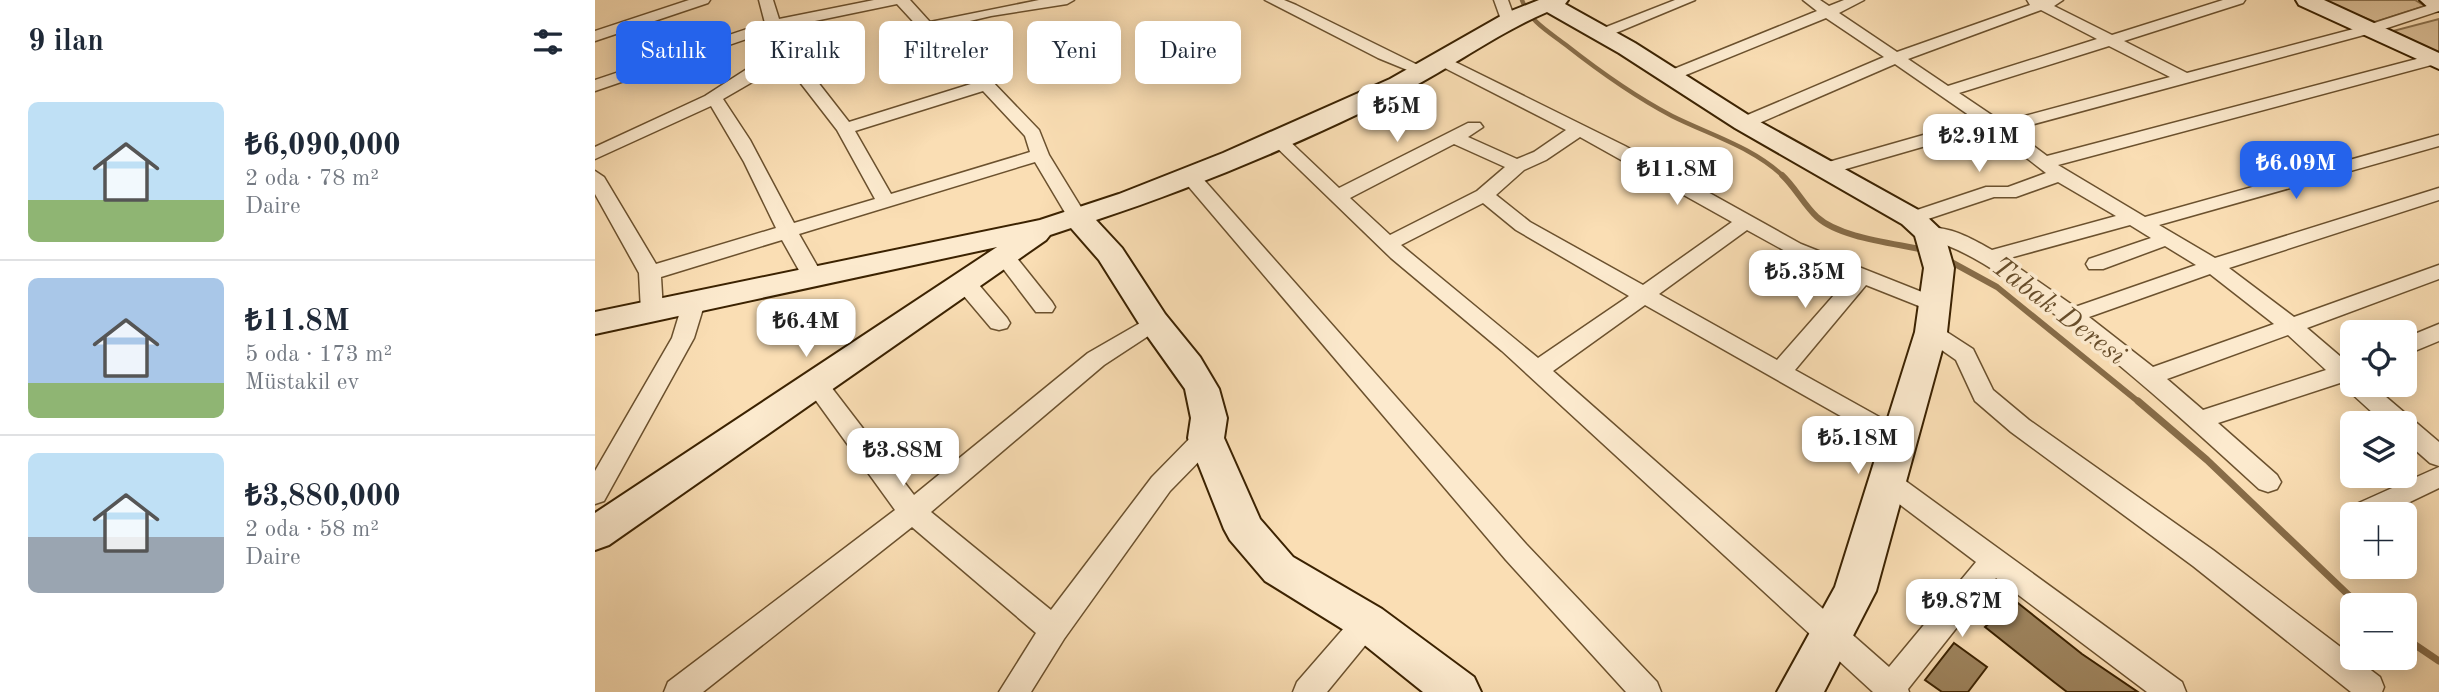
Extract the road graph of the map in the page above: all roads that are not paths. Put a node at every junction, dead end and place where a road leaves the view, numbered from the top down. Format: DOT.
graph roads {
  1 [pos="703,0"];
  2 [pos="766,0"];
  3 [pos="895,0"];
  4 [pos="902,0"];
  5 [pos="1067,0"];
  6 [pos="1272,0"];
  7 [pos="1688,0"];
  8 [pos="1811,0"];
  9 [pos="1857,0"];
  10 [pos="2238,0"];
  11 [pos="2307,0"];
  12 [pos="2431,0"];
  13 [pos="2043,2"];
  14 [pos="1549,4"];
  15 [pos="2439,5"];
  16 [pos="1827,11"];
  17 [pos="1508,13"];
  18 [pos="772,21"];
  19 [pos="819,21"];
  20 [pos="921,21"];
  21 [pos="953,21"];
  22 [pos="2370,29"];
  23 [pos="1601,34"];
  24 [pos="595,36"];
  25 [pos="2111,40"];
  26 [pos="745,42"];
  27 [pos="1896,58"];
  28 [pos="2437,60"];
  29 [pos="1431,66"];
  30 [pos="1670,76"];
  31 [pos="2184,78"];
  32 [pos="745,80"];
  33 [pos="813,84"];
  34 [pos="986,85"];
  35 [pos="595,86"];
  36 [pos="1945,92"];
  37 [pos="713,97"];
  38 [pos="1744,123"];
  39 [pos="1995,125"];
  40 [pos="1474,127"];
  41 [pos="845,129"];
  42 [pos="1578,130"];
  43 [pos="1454,137"];
  44 [pos="1277,139"];
  45 [pos="2439,140"];
  46 [pos="595,154"];
  47 [pos="1040,155"];
  48 [pos="2044,163"];
  49 [pos="1517,166"];
  50 [pos="1825,169"];
  51 [pos="2060,175"];
  52 [pos="1190,176"];
  53 [pos="595,177"];
  54 [pos="2439,194"];
  55 [pos="1484,195"];
  56 [pos="1338,196"];
  57 [pos="886,201"];
  58 [pos="1746,220"];
  59 [pos="2137,221"];
  60 [pos="1062,222"];
  61 [pos="785,231"];
  62 [pos="2167,239"];
  63 [pos="1928,240"];
  64 [pos="1388,244"];
  65 [pos="1005,257"];
  66 [pos="1990,257"];
  67 [pos="2096,264"];
  68 [pos="2213,266"];
  69 [pos="2439,272"];
  70 [pos="650,274"];
  71 [pos="812,276"];
  72 [pos="1861,277"];
  73 [pos="966,284"];
  74 [pos="1646,295"];
  75 [pos="694,302"];
  76 [pos="1044,307"];
  77 [pos="652,311"];
  78 [pos="2074,315"];
  79 [pos="1932,318"];
  80 [pos="1154,322"];
  81 [pos="595,323"];
  82 [pos="999,323"];
  83 [pos="2291,326"];
  84 [pos="2439,332"];
  85 [pos="2417,342"];
  86 [pos="2340,368"];
  87 [pos="1537,370"];
  88 [pos="1781,371"];
  89 [pos="2150,377"];
  90 [pos="2340,380"];
  91 [pos="817,385"];
  92 [pos="2373,397"];
  93 [pos="2388,411"];
  94 [pos="2199,420"];
  95 [pos="2417,437"];
  96 [pos="1206,438"];
  97 [pos="1899,440"];
  98 [pos="2439,456"];
  99 [pos="2439,477"];
  100 [pos="1887,481"];
  101 [pos="2268,482"];
  102 [pos="595,494"];
  103 [pos="2386,502"];
  104 [pos="912,512"];
  105 [pos="595,534"];
  106 [pos="1994,559"];
  107 [pos="1367,622"];
  108 [pos="1054,630"];
  109 [pos="1833,634"];
  110 [pos="1892,690"];
  111 [pos="678,692"];
  112 [pos="1014,692"];
  113 [pos="1308,692"];
  114 [pos="1458,692"];
  115 [pos="1646,692"];
  116 [pos="1800,692"];
  117 [pos="2171,692"];
  118 [pos="2366,692"];
  1 -- 24 [label="street"];
  2 -- 18 [label="street"];
  3 -- 19 [label="street"];
  4 -- 20 [label="street"];
  5 -- 21 [label="street"];
  6 -- 29 [label="street"];
  7 -- 23 [label="street"];
  8 -- 16 [label="street"];
  9 -- 16 [label="street"];
  10 -- 25 [label="street"];
  11 -- 22 [label="street"];
  12 -- 15 [label="street"];
  13 -- 25 [label="street"];
  13 -- 27 [label="street"];
  14 -- 17 [label="street"];
  14 -- 23 [label="street"];
  15 -- 22 [label="street"];
  16 -- 27 [label="street"];
  16 -- 30 [label="street"];
  17 -- 29 [label="street"];
  22 -- 28 [label="street"];
  22 -- 31 [label="street"];
  23 -- 30 [label="street"];
  25 -- 31 [label="street"];
  25 -- 36 [label="street"];
  26 -- 35 [label="street"];
  27 -- 36 [label="street"];
  27 -- 38 [label="street"];
  28 -- 48 [label="street"];
  29 -- 42 [label="street"];
  29 -- 44 [label="street"];
  30 -- 38 [label="street"];
  31 -- 39 [label="street"];
  32 -- 37 [label="street"];
  33 -- 41 [label="street"];
  34 -- 41 [label="street"];
  34 -- 47 [label="street"];
  36 -- 39 [label="street"];
  37 -- 46 [label="street"];
  37 -- 61 [label="street"];
  38 -- 50 [label="street"];
  39 -- 48 [label="street"];
  39 -- 50 [label="street"];
  40 -- 43 [label="street"];
  41 -- 57 [label="street"];
  42 -- 49 [label="street"];
  42 -- 58 [label="street"];
  43 -- 49 [label="street"];
  43 -- 56 [label="street"];
  44 -- 52 [label="street"];
  44 -- 56 [label="street"];
  45 -- 59 [label="street"];
  47 -- 57 [label="street"];
  47 -- 60 [label="street"];
  48 -- 51 [label="street"];
  49 -- 55 [label="street"];
  50 -- 63 [label="street"];
  51 -- 59 [label="street"];
  51 -- 63 [label="street"];
  52 -- 60 [label="street"];
  52 -- 115 [label="street"];
  53 -- 70 [label="street"];
  54 -- 68 [label="street"];
  55 -- 64 [label="street"];
  55 -- 74 [label="street"];
  56 -- 64 [label="street"];
  57 -- 61 [label="street"];
  58 -- 72 [label="street"];
  58 -- 74 [label="street"];
  59 -- 62 [label="street"];
  59 -- 66 [label="street"];
  60 -- 65 [label="street"];
  60 -- 71 [label="street"];
  60 -- 80 [label="street"];
  61 -- 70 [label="street"];
  61 -- 71 [label="street"];
  62 -- 67 [label="street"];
  62 -- 68 [label="street"];
  63 -- 66 [label="street"];
  63 -- 79 [label="street"];
  64 -- 87 [label="street"];
  65 -- 73 [label="street"];
  65 -- 76 [label="street"];
  66 -- 78 [label="street"];
  68 -- 78 [label="street"];
  68 -- 83 [label="street"];
  69 -- 83 [label="street"];
  70 -- 77 [label="street"];
  71 -- 75 [label="street"];
  72 -- 79 [label="street"];
  72 -- 88 [label="street"];
  73 -- 82 [label="street"];
  73 -- 91 [label="street"];
  74 -- 87 [label="street"];
  74 -- 88 [label="street"];
  75 -- 77 [label="street"];
  75 -- 102 [label="street"];
  77 -- 81 [label="street"];
  78 -- 89 [label="street"];
  79 -- 97 [label="street"];
  79 -- 118 [label="street"];
  80 -- 96 [label="street"];
  80 -- 104 [label="street"];
  83 -- 86 [label="street"];
  83 -- 89 [label="street"];
  84 -- 85 [label="street"];
  87 -- 109 [label="street"];
  88 -- 97 [label="street"];
  89 -- 94 [label="street"];
  90 -- 94 [label="street"];
  91 -- 104 [label="street"];
  91 -- 105 [label="street"];
  92 -- 93 [label="street"];
  94 -- 101 [label="street"];
  95 -- 98 [label="street"];
  96 -- 107 [label="street"];
  96 -- 108 [label="street"];
  97 -- 100 [label="street"];
  99 -- 103 [label="street"];
  100 -- 106 [label="street"];
  100 -- 109 [label="street"];
  104 -- 108 [label="street"];
  104 -- 111 [label="street"];
  106 -- 110 [label="street"];
  106 -- 117 [label="street"];
  107 -- 113 [label="street"];
  107 -- 114 [label="street"];
  108 -- 112 [label="street"];
  109 -- 110 [label="street"];
  109 -- 116 [label="street"];
}
